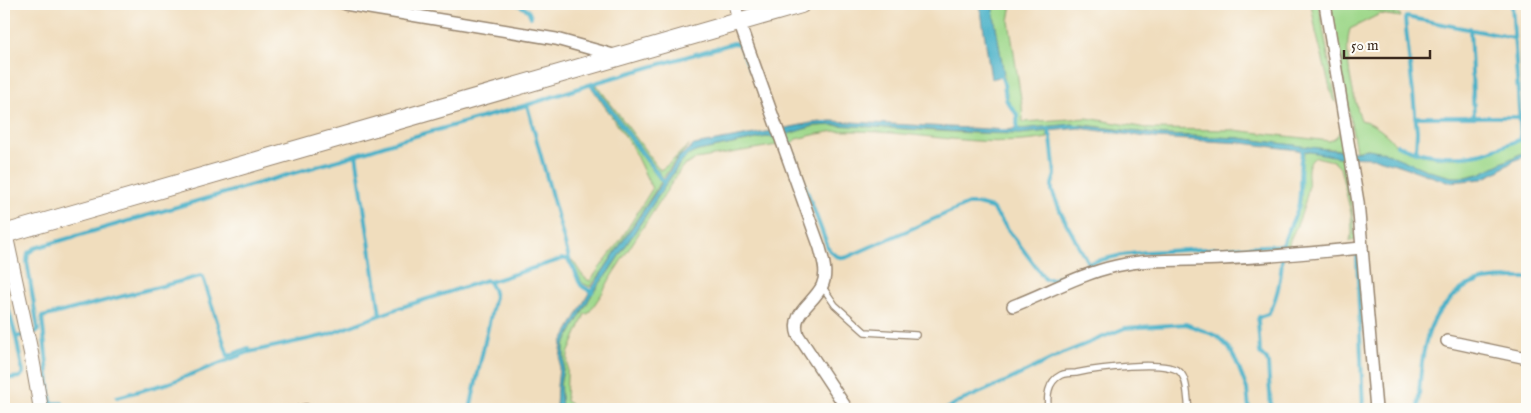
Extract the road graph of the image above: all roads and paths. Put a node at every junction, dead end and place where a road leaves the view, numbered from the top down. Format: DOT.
graph roads {
  1 [pos="345,4"];
  2 [pos="735,4"];
  3 [pos="801,4"];
  4 [pos="1325,4"];
  5 [pos="739,22"];
  6 [pos="618,56"];
  7 [pos="4,232"];
  8 [pos="1362,248"];
  9 [pos="822,286"];
  10 [pos="1013,306"];
  11 [pos="916,335"];
  12 [pos="1447,341"];
  13 [pos="1527,358"];
  14 [pos="306,407"];
  15 [pos="41,409"];
  16 [pos="297,409"];
  17 [pos="848,409"];
  18 [pos="1048,409"];
  19 [pos="1188,409"];
  20 [pos="1376,409"];
  1 -- 6 [label="street"];
  2 -- 5 [label="street"];
  3 -- 5 [label="main road"];
  4 -- 8 [label="street"];
  5 -- 6 [label="main road"];
  5 -- 9 [label="street"];
  6 -- 7 [label="main road"];
  7 -- 15 [label="street"];
  8 -- 10 [label="street"];
  8 -- 20 [label="street"];
  9 -- 11 [label="lane"];
  9 -- 17 [label="street"];
  12 -- 13 [label="street"];
  14 -- 16 [label="lane"];
  18 -- 19 [label="lane"];
}
